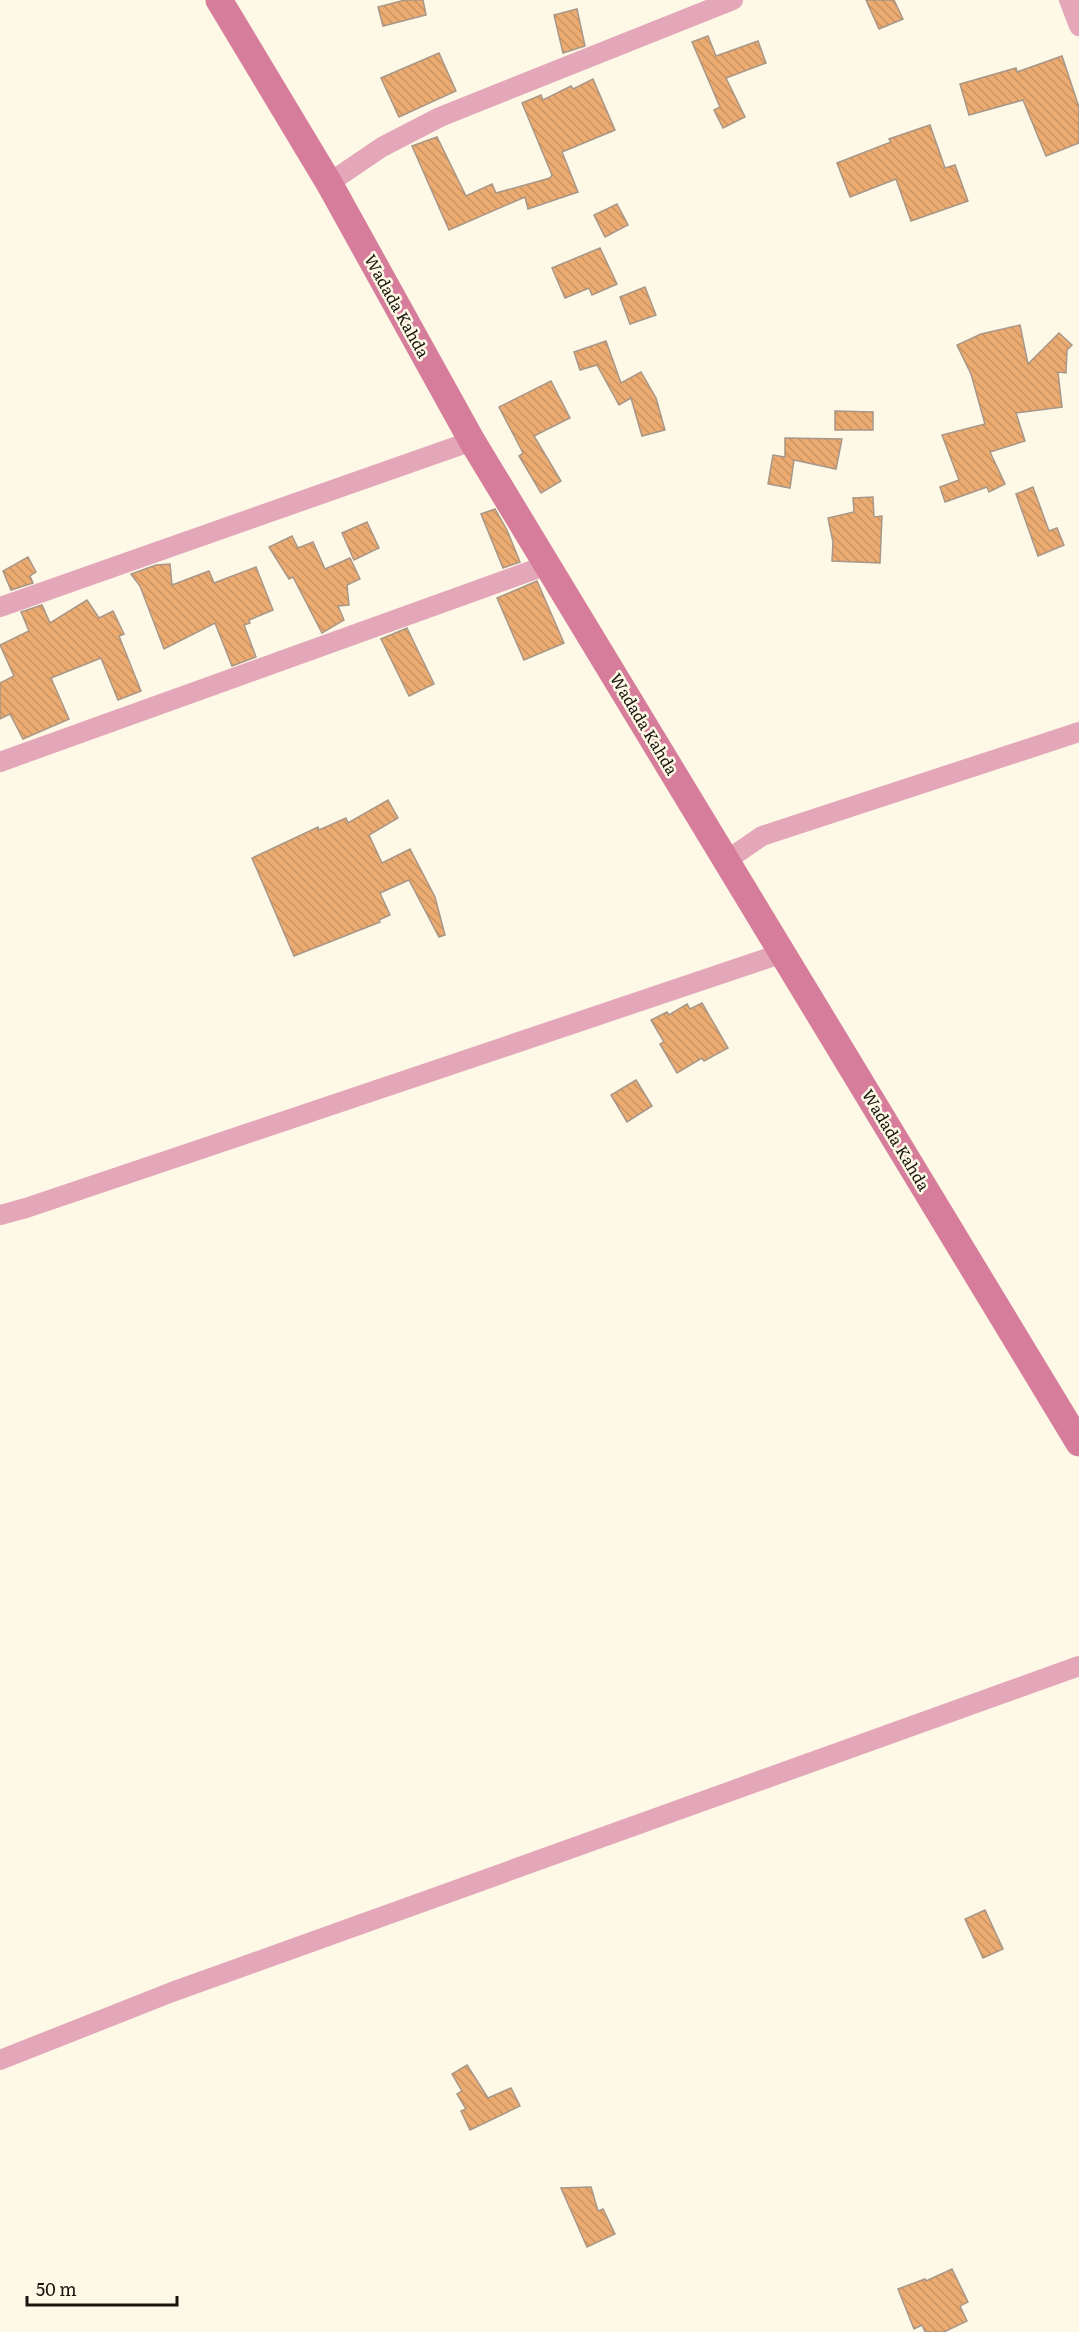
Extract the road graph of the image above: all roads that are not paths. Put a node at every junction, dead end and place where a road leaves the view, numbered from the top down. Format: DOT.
graph roads {
  1 [pos="219,0"];
  2 [pos="733,0"];
  3 [pos="1068,0"];
  4 [pos="1079,26"];
  5 [pos="329,183"];
  6 [pos="472,441"];
  7 [pos="548,565"];
  8 [pos="0,607"];
  9 [pos="1079,732"];
  10 [pos="0,762"];
  11 [pos="727,860"];
  12 [pos="783,953"];
  13 [pos="0,1215"];
  14 [pos="1079,1443"];
  15 [pos="1079,1666"];
  16 [pos="0,2060"];
  1 -- 5 [label="main road, Wadada Kahda"];
  2 -- 5 [label="street"];
  3 -- 4 [label="street"];
  5 -- 6 [label="main road, Wadada Kahda"];
  6 -- 7 [label="main road, Wadada Kahda"];
  6 -- 8 [label="street"];
  7 -- 10 [label="street"];
  7 -- 11 [label="main road, Wadada Kahda"];
  9 -- 11 [label="street"];
  11 -- 12 [label="main road, Wadada Kahda"];
  12 -- 13 [label="street"];
  12 -- 14 [label="main road, Wadada Kahda"];
  15 -- 16 [label="street"];
}
